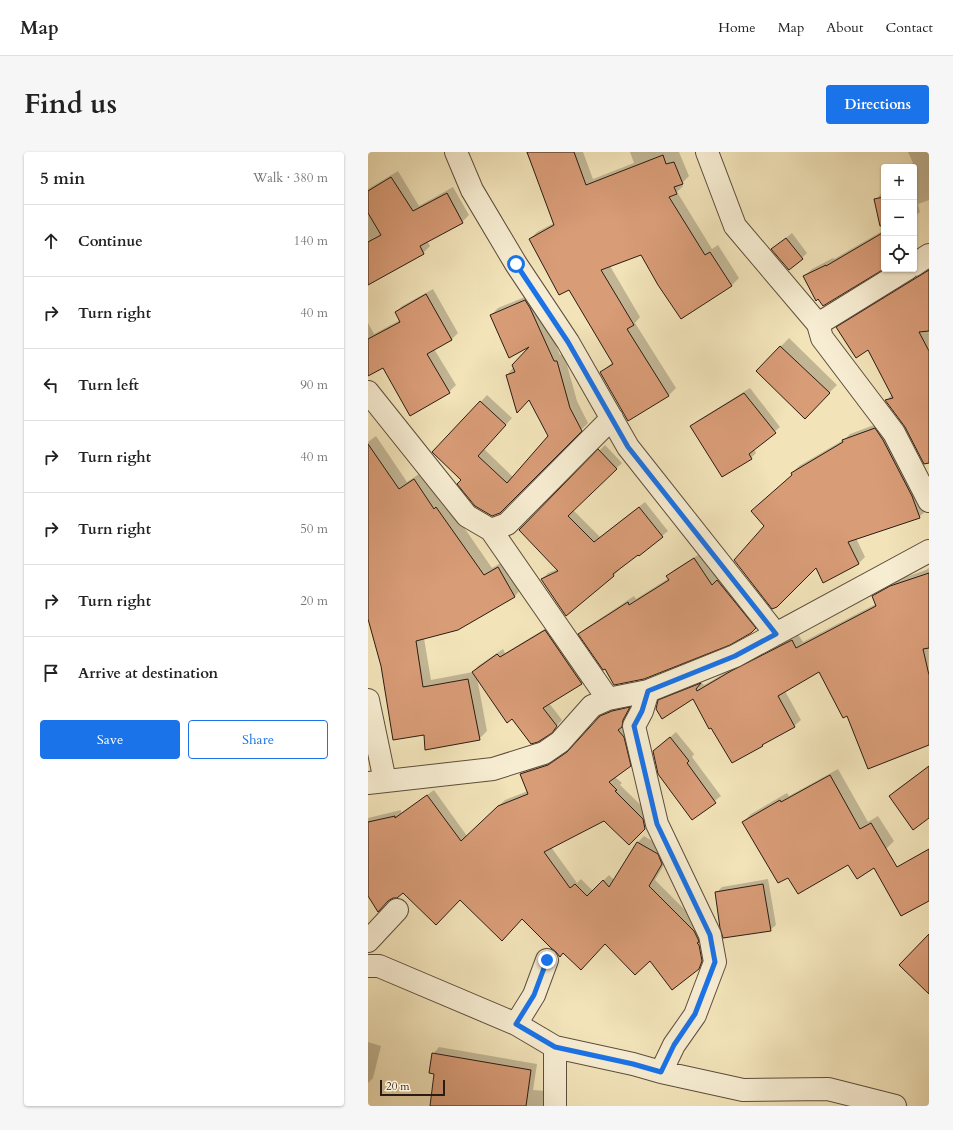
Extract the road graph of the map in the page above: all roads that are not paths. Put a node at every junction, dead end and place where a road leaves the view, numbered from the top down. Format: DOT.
graph roads {
  1 [pos="456,152"];
  2 [pos="707,152"];
  3 [pos="929,255"];
  4 [pos="917,263"];
  5 [pos="902,272"];
  6 [pos="818,324"];
  7 [pos="368,392"];
  8 [pos="612,418"];
  9 [pos="929,501"];
  10 [pos="490,530"];
  11 [pos="929,551"];
  12 [pos="776,634"];
  13 [pos="648,691"];
  14 [pos="608,699"];
  15 [pos="368,700"];
  16 [pos="377,782"];
  17 [pos="397,910"];
  18 [pos="368,941"];
  19 [pos="547,960"];
  20 [pos="368,966"];
  21 [pos="516,1024"];
  22 [pos="555,1047"];
  23 [pos="661,1072"];
  24 [pos="747,1098"];
  25 [pos="555,1106"];
  26 [pos="895,1106"];
  1 -- 8 [label="street"];
  2 -- 6 [label="street"];
  3 -- 4 [label="street"];
  5 -- 6 [label="street"];
  6 -- 9 [label="street"];
  7 -- 10 [label="street"];
  8 -- 10 [label="street"];
  8 -- 12 [label="street"];
  10 -- 14 [label="street"];
  11 -- 12 [label="street"];
  12 -- 13 [label="street"];
  13 -- 14 [label="street"];
  13 -- 23 [label="street"];
  14 -- 16 [label="street"];
  15 -- 16 [label="street"];
  17 -- 18 [label="street"];
  19 -- 21 [label="street"];
  20 -- 21 [label="street"];
  21 -- 22 [label="street"];
  22 -- 23 [label="street"];
  22 -- 25 [label="street"];
  23 -- 24 [label="street"];
  24 -- 26 [label="street"];
}
